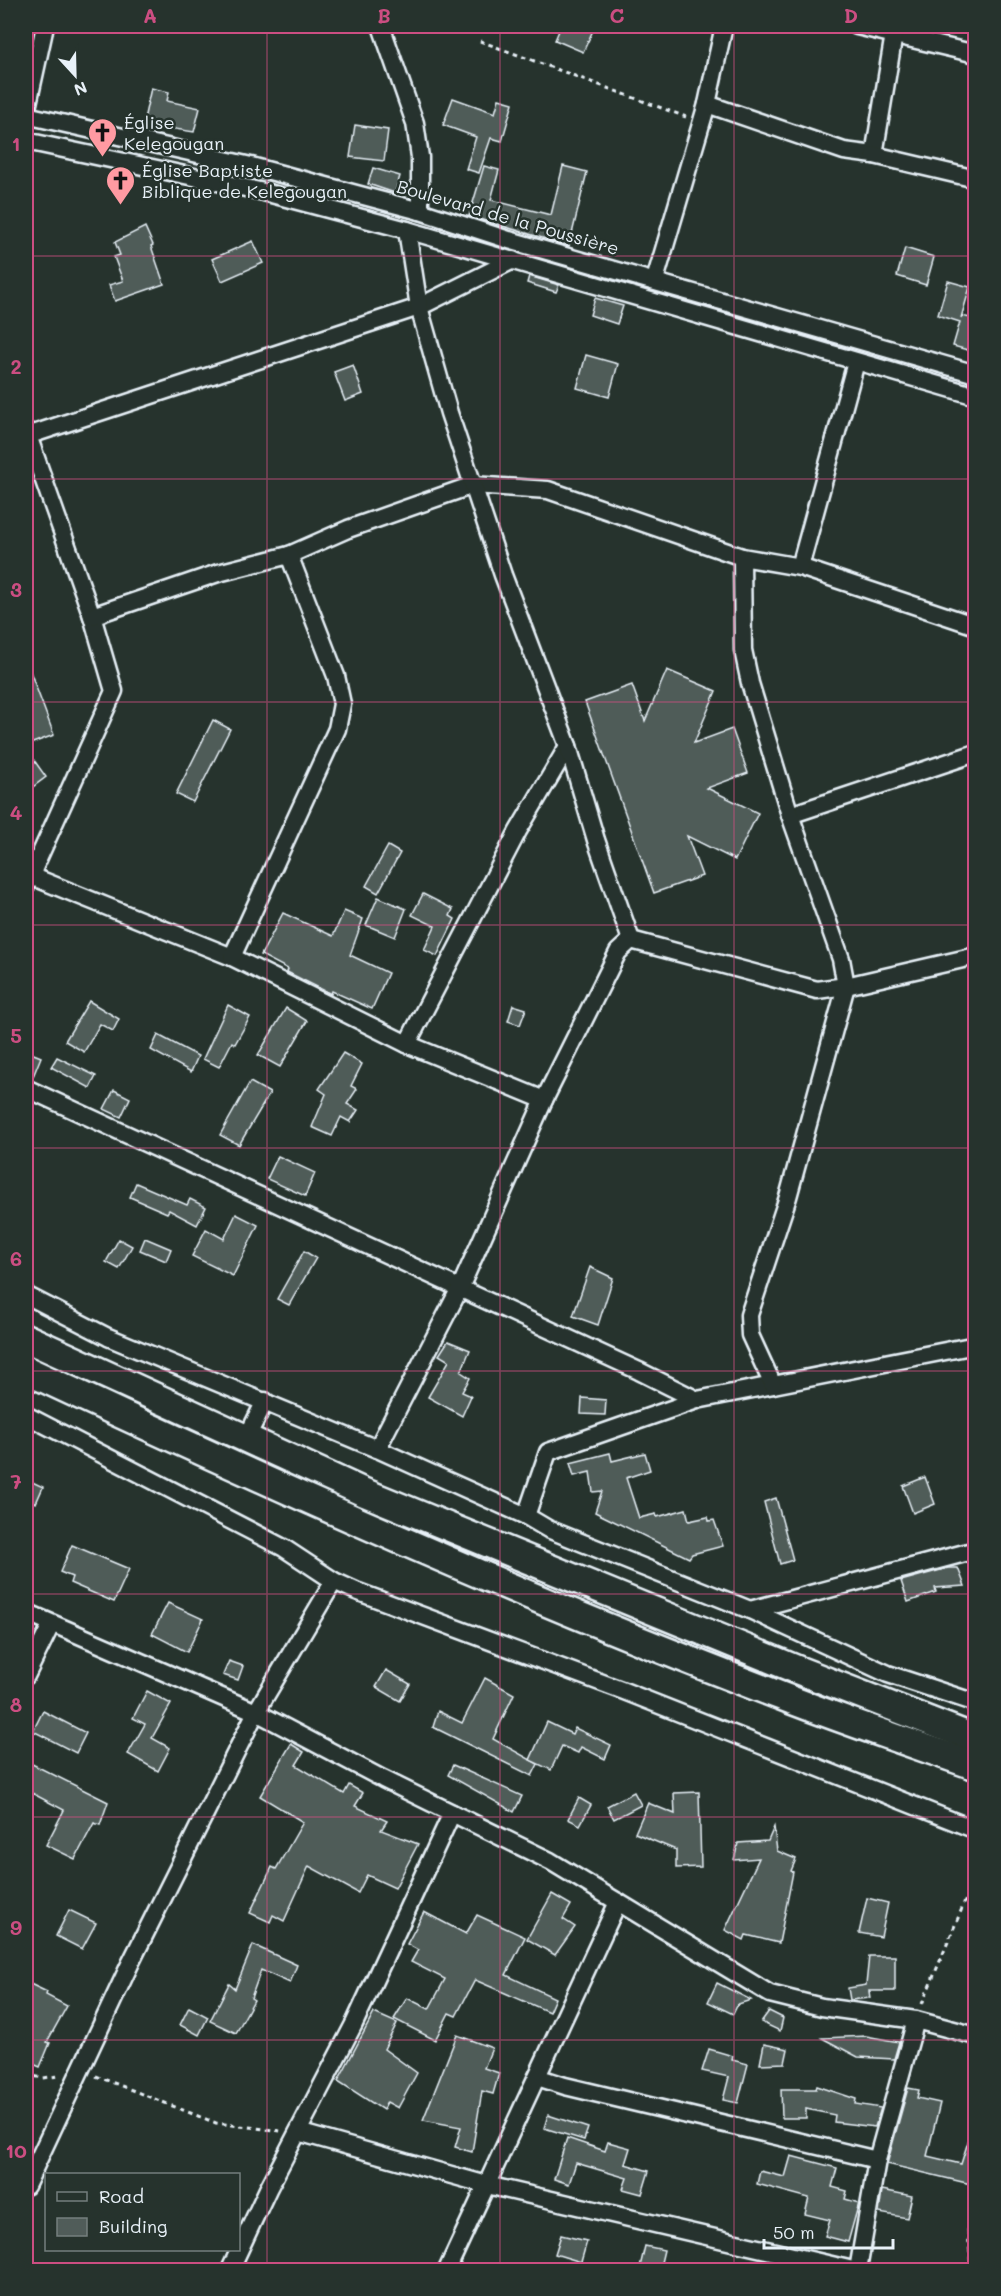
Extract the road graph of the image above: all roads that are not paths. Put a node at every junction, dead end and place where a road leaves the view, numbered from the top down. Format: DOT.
graph roads {
  1 [pos="45,26"];
  2 [pos="381,26"];
  3 [pos="724,26"];
  4 [pos="857,26"];
  5 [pos="926,26"];
  6 [pos="894,34"];
  7 [pos="931,43"];
  8 [pos="975,54"];
  9 [pos="707,104"];
  10 [pos="26,114"];
  11 [pos="26,141"];
  12 [pos="874,154"];
  13 [pos="975,179"];
  14 [pos="420,211"];
  15 [pos="407,230"];
  16 [pos="513,260"];
  17 [pos="655,280"];
  18 [pos="419,308"];
  19 [pos="856,362"];
  20 [pos="975,374"];
  21 [pos="975,396"];
  22 [pos="26,433"];
  23 [pos="473,484"];
  24 [pos="289,555"];
  25 [pos="742,557"];
  26 [pos="800,567"];
  27 [pos="92,616"];
  28 [pos="975,626"];
  29 [pos="567,746"];
  30 [pos="975,753"];
  31 [pos="790,815"];
  32 [pos="27,879"];
  33 [pos="631,940"];
  34 [pos="975,956"];
  35 [pos="232,957"];
  36 [pos="846,986"];
  37 [pos="407,1044"];
  38 [pos="26,1088"];
  39 [pos="544,1101"];
  40 [pos="460,1288"];
  41 [pos="26,1295"];
  42 [pos="26,1338"];
  43 [pos="975,1345"];
  44 [pos="26,1370"];
  45 [pos="773,1384"];
  46 [pos="697,1400"];
  47 [pos="265,1401"];
  48 [pos="26,1415"];
  49 [pos="246,1439"];
  50 [pos="377,1449"];
  51 [pos="526,1516"];
  52 [pos="975,1550"];
  53 [pos="334,1581"];
  54 [pos="750,1610"];
  55 [pos="26,1612"];
  56 [pos="51,1625"];
  57 [pos="26,1676"];
  58 [pos="975,1702"];
  59 [pos="256,1712"];
  60 [pos="975,1738"];
  61 [pos="975,1766"];
  62 [pos="452,1813"];
  63 [pos="975,1830"];
  64 [pos="618,1902"];
  65 [pos="916,2020"];
  66 [pos="975,2036"];
  67 [pos="537,2077"];
  68 [pos="298,2132"];
  69 [pos="877,2160"];
  70 [pos="487,2185"];
  71 [pos="26,2187"];
  72 [pos="240,2251"];
  73 [pos="240,2251"];
  74 [pos="230,2271"];
  75 [pos="447,2271"];
  76 [pos="853,2271"];
  77 [pos="858,2271"];
  1 -- 10 [label="street"];
  2 -- 14 [label="street"];
  3 -- 9 [label="street"];
  4 -- 6 [label="street"];
  5 -- 7 [label="street"];
  6 -- 7 [label="street"];
  6 -- 12 [label="street"];
  7 -- 8 [label="street"];
  9 -- 12 [label="street"];
  9 -- 17 [label="street"];
  10 -- 14 [label="street, Boulevard de la Poussière"];
  11 -- 15 [label="street"];
  12 -- 13 [label="street"];
  14 -- 17 [label="street, Boulevard de la Poussière"];
  15 -- 16 [label="street"];
  15 -- 18 [label="street"];
  16 -- 18 [label="street"];
  16 -- 19 [label="street"];
  17 -- 20 [label="street, Boulevard de la Poussière"];
  18 -- 22 [label="street"];
  18 -- 23 [label="street"];
  19 -- 21 [label="street"];
  19 -- 26 [label="street"];
  22 -- 27 [label="street"];
  23 -- 24 [label="street"];
  23 -- 25 [label="street"];
  23 -- 29 [label="street"];
  24 -- 27 [label="street"];
  24 -- 35 [label="street"];
  25 -- 26 [label="street"];
  25 -- 31 [label="street"];
  26 -- 28 [label="street"];
  27 -- 32 [label="street"];
  29 -- 33 [label="street"];
  29 -- 37 [label="street"];
  30 -- 31 [label="street"];
  31 -- 36 [label="street"];
  32 -- 35 [label="street"];
  33 -- 36 [label="street"];
  33 -- 39 [label="street"];
  34 -- 36 [label="street"];
  35 -- 37 [label="street"];
  36 -- 45 [label="street"];
  37 -- 39 [label="street"];
  38 -- 40 [label="street"];
  39 -- 40 [label="street"];
  40 -- 46 [label="street"];
  40 -- 50 [label="street"];
  41 -- 47 [label="street"];
  42 -- 49 [label="main road"];
  43 -- 45 [label="street"];
  44 -- 61 [label="main road"];
  45 -- 46 [label="street"];
  46 -- 51 [label="street"];
  47 -- 49 [label="street"];
  47 -- 50 [label="street"];
  48 -- 53 [label="street"];
  49 -- 60 [label="main road"];
  50 -- 51 [label="street"];
  51 -- 54 [label="street"];
  52 -- 54 [label="street"];
  53 -- 59 [label="street"];
  53 -- 63 [label="street"];
  54 -- 58 [label="street"];
  55 -- 56 [label="street"];
  56 -- 57 [label="street"];
  56 -- 59 [label="street"];
  59 -- 62 [label="street"];
  59 -- 71 [label="street"];
  62 -- 64 [label="street"];
  62 -- 68 [label="street"];
  64 -- 65 [label="street"];
  64 -- 67 [label="street"];
  65 -- 66 [label="street"];
  65 -- 69 [label="street"];
  67 -- 69 [label="street"];
  67 -- 70 [label="street"];
  68 -- 70 [label="street"];
  68 -- 73 [label="street"];
  69 -- 77 [label="street"];
  70 -- 75 [label="street"];
  70 -- 76 [label="street"];
  72 -- 74 [label="street"];
}
